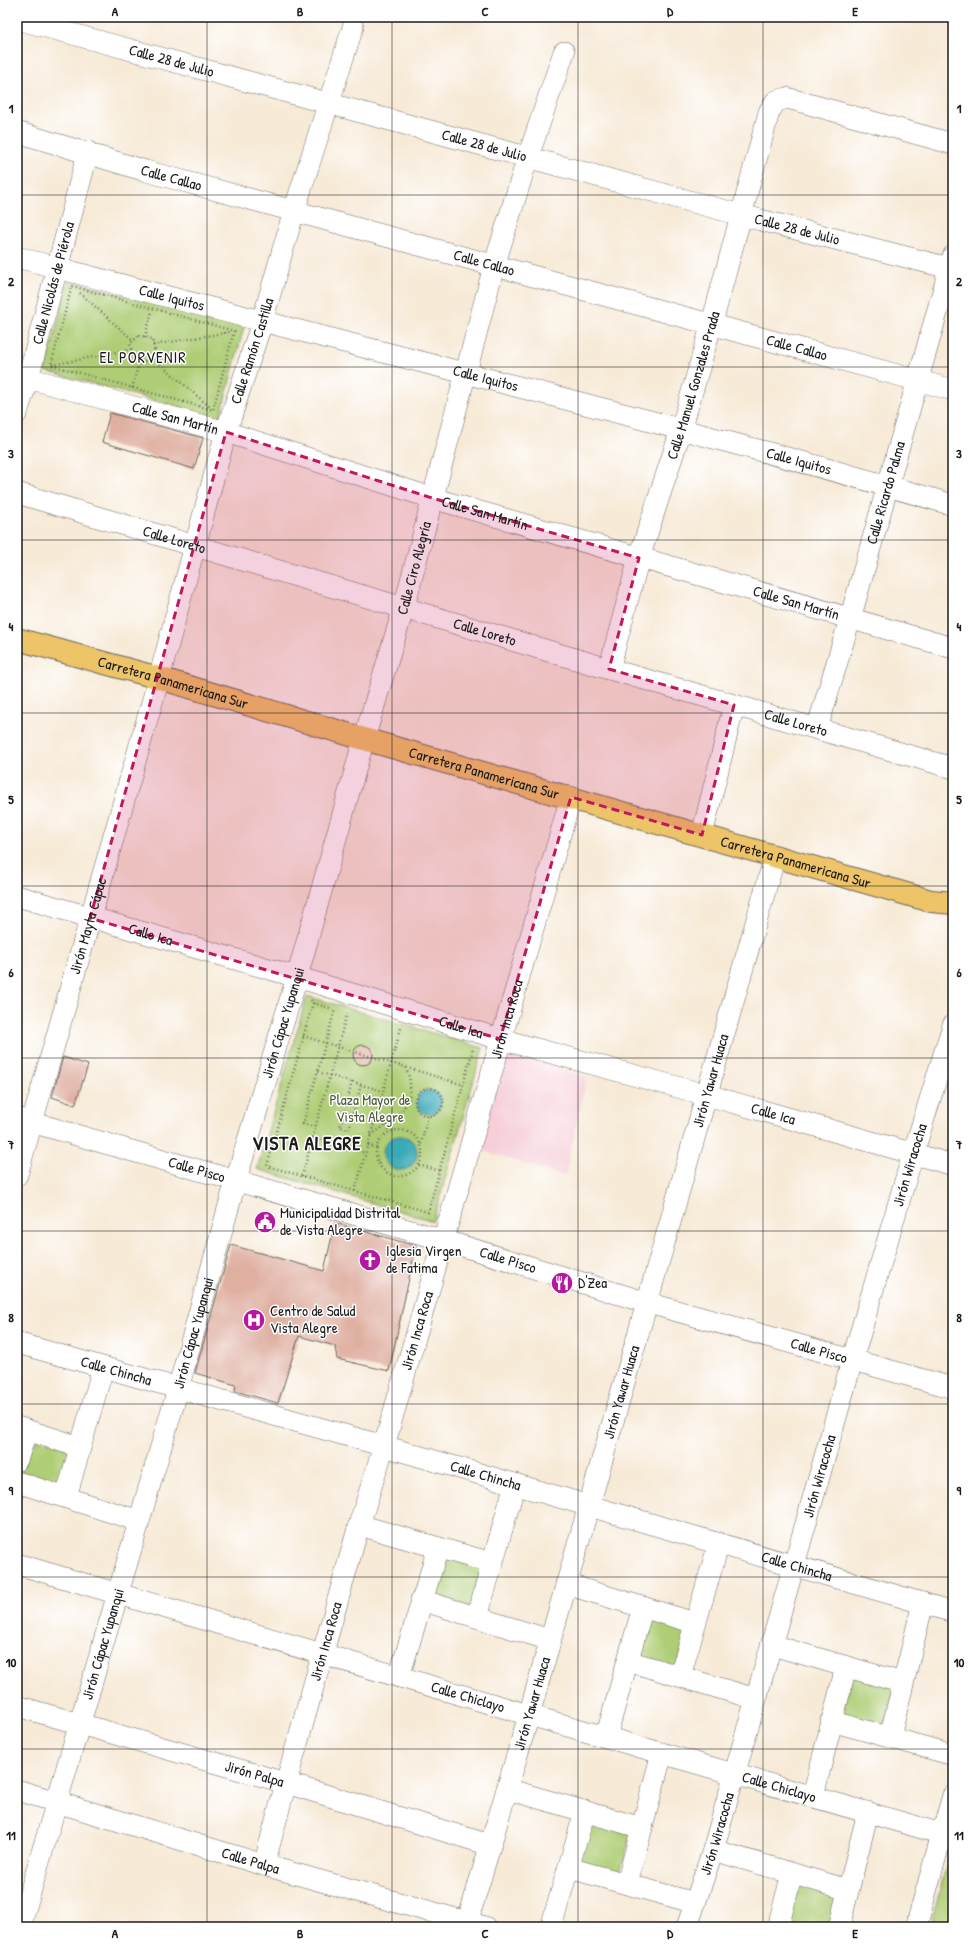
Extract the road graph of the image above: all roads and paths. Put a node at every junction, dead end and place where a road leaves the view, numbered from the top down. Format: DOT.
graph roads {
  1 [pos="17,19"];
  2 [pos="353,27"];
  3 [pos="564,52"];
  4 [pos="328,102"];
  5 [pos="17,132"];
  6 [pos="953,144"];
  7 [pos="88,152"];
  8 [pos="528,156"];
  9 [pos="294,211"];
  10 [pos="741,215"];
  11 [pos="17,257"];
  12 [pos="952,264"];
  13 [pos="494,266"];
  14 [pos="58,268"];
  15 [pos="72,286"];
  16 [pos="153,309"];
  17 [pos="262,322"];
  18 [pos="712,324"];
  19 [pos="234,331"];
  20 [pos="145,337"];
  21 [pos="134,341"];
  22 [pos="153,345"];
  23 [pos="132,349"];
  24 [pos="151,356"];
  25 [pos="140,359"];
  26 [pos="51,365"];
  27 [pos="467,373"];
  28 [pos="23,376"];
  29 [pos="919,381"];
  30 [pos="132,388"];
  31 [pos="953,390"];
  32 [pos="213,410"];
  33 [pos="17,413"];
  34 [pos="681,430"];
  35 [pos="226,432"];
  36 [pos="888,486"];
  37 [pos="17,493"];
  38 [pos="432,498"];
  39 [pos="953,505"];
  40 [pos="195,546"];
  41 [pos="640,558"];
  42 [pos="404,607"];
  43 [pos="850,619"];
  44 [pos="17,639"];
  45 [pos="953,648"];
  46 [pos="609,669"];
  47 [pos="159,678"];
  48 [pos="734,705"];
  49 [pos="817,729"];
  50 [pos="364,739"];
  51 [pos="953,768"];
  52 [pos="571,798"];
  53 [pos="702,835"];
  54 [pos="775,856"];
  55 [pos="17,896"];
  56 [pos="931,901"];
  57 [pos="953,903"];
  58 [pos="953,910"];
  59 [pos="90,918"];
  60 [pos="297,977"];
  61 [pos="335,1009"];
  62 [pos="347,1013"];
  63 [pos="354,1015"];
  64 [pos="953,1025"];
  65 [pos="394,1026"];
  66 [pos="401,1028"];
  67 [pos="408,1030"];
  68 [pos="303,1036"];
  69 [pos="500,1039"];
  70 [pos="326,1043"];
  71 [pos="338,1047"];
  72 [pos="467,1047"];
  73 [pos="392,1063"];
  74 [pos="406,1067"];
  75 [pos="318,1072"];
  76 [pos="330,1075"];
  77 [pos="352,1082"];
  78 [pos="361,1085"];
  79 [pos="464,1085"];
  80 [pos="383,1091"];
  81 [pos="410,1094"];
  82 [pos="416,1095"];
  83 [pos="707,1095"];
  84 [pos="428,1116"];
  85 [pos="25,1120"];
  86 [pos="387,1125"];
  87 [pos="315,1127"];
  88 [pos="390,1132"];
  89 [pos="371,1136"];
  90 [pos="312,1138"];
  91 [pos="421,1144"];
  92 [pos="368,1145"];
  93 [pos="377,1148"];
  94 [pos="366,1153"];
  95 [pos="913,1154"];
  96 [pos="419,1165"];
  97 [pos="953,1165"];
  98 [pos="440,1171"];
  99 [pos="17,1175"];
  100 [pos="302,1176"];
  101 [pos="236,1180"];
  102 [pos="355,1191"];
  103 [pos="443,1240"];
  104 [pos="648,1303"];
  105 [pos="17,1343"];
  106 [pos="852,1361"];
  107 [pos="103,1368"];
  108 [pos="953,1388"];
  109 [pos="178,1389"];
  110 [pos="22,1429"];
  111 [pos="384,1446"];
  112 [pos="80,1447"];
  113 [pos="17,1460"];
  114 [pos="17,1482"];
  115 [pos="515,1484"];
  116 [pos="66,1497"];
  117 [pos="589,1505"];
  118 [pos="139,1521"];
  119 [pos="360,1525"];
  120 [pos="719,1543"];
  121 [pos="438,1548"];
  122 [pos="492,1563"];
  123 [pos="17,1564"];
  124 [pos="795,1565"];
  125 [pos="566,1584"];
  126 [pos="117,1592"];
  127 [pos="421,1600"];
  128 [pos="924,1603"];
  129 [pos="643,1607"];
  130 [pos="953,1612"];
  131 [pos="477,1617"];
  132 [pos="695,1623"];
  133 [pos="550,1640"];
  134 [pos="772,1645"];
  135 [pos="323,1654"];
  136 [pos="628,1661"];
  137 [pos="846,1667"];
  138 [pos="680,1676"];
  139 [pos="399,1677"];
  140 [pos="903,1683"];
  141 [pos="756,1699"];
  142 [pos="17,1706"];
  143 [pos="529,1715"];
  144 [pos="831,1721"];
  145 [pos="80,1723"];
  146 [pos="606,1737"];
  147 [pos="890,1737"];
  148 [pos="662,1753"];
  149 [pos="953,1755"];
  150 [pos="734,1773"];
  151 [pos="286,1783"];
  152 [pos="507,1789"];
  153 [pos="17,1790"];
  154 [pos="953,1795"];
  155 [pos="813,1796"];
  156 [pos="58,1802"];
  157 [pos="585,1812"];
  158 [pos="868,1812"];
  159 [pos="642,1828"];
  160 [pos="942,1834"];
  161 [pos="490,1845"];
  162 [pos="713,1850"];
  163 [pos="264,1865"];
  164 [pos="569,1868"];
  165 [pos="792,1874"];
  166 [pos="627,1883"];
  167 [pos="848,1890"];
  168 [pos="695,1903"];
  169 [pos="473,1925"];
  170 [pos="20,1927"];
  171 [pos="551,1927"];
  172 [pos="687,1927"];
  173 [pos="778,1927"];
  174 [pos="839,1927"];
  175 [pos="916,1927"];
  1 -- 4 [label="street, Calle 28 de Julio"];
  2 -- 4 [label="street, Calle Ramón Castilla"];
  3 -- 8 [label="street, Calle Ciro Alegría"];
  4 -- 8 [label="street, Calle 28 de Julio"];
  4 -- 9 [label="street, Calle Ramón Castilla"];
  5 -- 7 [label="street, Calle Callao"];
  6 -- 10 [label="street, Calle Manuel Gonzales Prada"];
  7 -- 9 [label="street, Calle Callao"];
  7 -- 14 [label="street, Calle Nicolás de Piérola"];
  8 -- 10 [label="street, Calle 28 de Julio"];
  8 -- 13 [label="street, Calle Ciro Alegría"];
  9 -- 13 [label="street, Calle Callao"];
  9 -- 17 [label="street, Calle Ramón Castilla"];
  10 -- 12 [label="street, Calle 28 de Julio"];
  10 -- 18 [label="street, Calle Manuel Gonzales Prada"];
  11 -- 14 [label="street, Calle Iquitos"];
  12 -- 29 [label="street, Calle Ricardo Palma"];
  13 -- 18 [label="street, Calle Callao"];
  13 -- 27 [label="street, Calle Ciro Alegría"];
  14 -- 15 [label="path"];
  14 -- 17 [label="street, Calle Iquitos"];
  14 -- 28 [label="street, Calle Nicolás de Piérola"];
  15 -- 16 [label="path"];
  15 -- 21 [label="path"];
  15 -- 26 [label="path"];
  16 -- 19 [label="path"];
  16 -- 20 [label="path"];
  17 -- 19 [label="path"];
  17 -- 27 [label="street, Calle Iquitos"];
  17 -- 35 [label="street, Calle Ramón Castilla"];
  18 -- 29 [label="street, Calle Callao"];
  18 -- 34 [label="street, Calle Manuel Gonzales Prada"];
  19 -- 22 [label="path"];
  19 -- 32 [label="path"];
  20 -- 21 [label="path"];
  20 -- 22 [label="path"];
  21 -- 23 [label="path"];
  22 -- 24 [label="path"];
  23 -- 25 [label="path"];
  23 -- 26 [label="path"];
  24 -- 25 [label="path"];
  24 -- 32 [label="path"];
  25 -- 30 [label="path"];
  26 -- 28 [label="path"];
  26 -- 30 [label="path"];
  27 -- 34 [label="street, Calle Iquitos"];
  27 -- 38 [label="street, Calle Ciro Alegría"];
  28 -- 33 [label="street, Calle Nicolás de Piérola"];
  28 -- 35 [label="street, Calle San Martín"];
  29 -- 31 [label="street, Calle Callao"];
  29 -- 36 [label="street, Calle Ricardo Palma"];
  30 -- 32 [label="path"];
  32 -- 35 [label="path"];
  34 -- 36 [label="street, Calle Iquitos"];
  34 -- 41 [label="street, Calle Manuel Gonzales Prada"];
  35 -- 38 [label="street, Calle San Martín"];
  35 -- 40 [label="street, Calle Ramón Castilla"];
  36 -- 39 [label="street, Calle Iquitos"];
  36 -- 43 [label="street, Calle Ricardo Palma"];
  37 -- 40 [label="street, Calle Loreto"];
  38 -- 41 [label="street, Calle San Martín"];
  38 -- 42 [label="street, Calle Ciro Alegría"];
  40 -- 42 [label="street, Calle Loreto"];
  40 -- 47 [label="street, Calle Ramón Castilla"];
  41 -- 43 [label="street, Calle San Martín"];
  41 -- 46 [label="street, Calle Manuel Gonzales Prada"];
  42 -- 46 [label="street, Calle Loreto"];
  42 -- 50 [label="street, Calle Ciro Alegría"];
  43 -- 45 [label="street, Calle San Martín"];
  43 -- 49 [label="street, Calle Ricardo Palma"];
  44 -- 47 [label="highway, Carretera Panamericana Sur"];
  46 -- 48 [label="street, Calle Loreto"];
  47 -- 50 [label="highway, Carretera Panamericana Sur"];
  47 -- 59 [label="street, Jirón Mayta Cápac"];
  48 -- 49 [label="street, Calle Loreto"];
  48 -- 53 [label="street"];
  49 -- 51 [label="street, Calle Loreto"];
  50 -- 52 [label="highway, Carretera Panamericana Sur"];
  50 -- 60 [label="street, Jirón Cápac Yupanqui"];
  52 -- 53 [label="highway, Carretera Panamericana Sur"];
  52 -- 69 [label="street, Jirón Inca Roca"];
  53 -- 54 [label="highway, Carretera Panamericana Sur"];
  54 -- 56 [label="highway, Carretera Panamericana Sur"];
  54 -- 83 [label="street, Jirón Yawar Huaca"];
  55 -- 59 [label="street, Calle Ica"];
  56 -- 57 [label="highway, Carretera Panamericana Sur"];
  56 -- 58 [label="highway"];
  59 -- 60 [label="street, Calle Ica"];
  59 -- 85 [label="street, Jirón Mayta Cápac"];
  60 -- 69 [label="street, Calle Ica"];
  60 -- 101 [label="street, Jirón Cápac Yupanqui"];
  61 -- 62 [label="path"];
  61 -- 68 [label="path"];
  61 -- 70 [label="path"];
  62 -- 63 [label="path"];
  62 -- 71 [label="path"];
  64 -- 95 [label="street, Jirón Wiracocha"];
  65 -- 66 [label="path"];
  66 -- 67 [label="path"];
  66 -- 73 [label="path"];
  68 -- 70 [label="path"];
  68 -- 100 [label="path"];
  69 -- 83 [label="street, Calle Ica"];
  69 -- 103 [label="street, Jirón Inca Roca"];
  70 -- 71 [label="path"];
  70 -- 75 [label="path"];
  71 -- 73 [label="path"];
  71 -- 76 [label="path"];
  72 -- 79 [label="path"];
  73 -- 74 [label="path"];
  73 -- 80 [label="path"];
  74 -- 79 [label="path"];
  74 -- 81 [label="path"];
  75 -- 76 [label="path"];
  75 -- 87 [label="path"];
  76 -- 77 [label="path"];
  76 -- 87 [label="path"];
  77 -- 78 [label="path"];
  77 -- 78 [label="path"];
  78 -- 80 [label="path"];
  79 -- 98 [label="path"];
  80 -- 89 [label="path"];
  81 -- 82 [label="path"];
  81 -- 86 [label="path"];
  82 -- 84 [label="path"];
  82 -- 84 [label="path"];
  83 -- 95 [label="street, Calle Ica"];
  83 -- 104 [label="street, Jirón Yawar Huaca"];
  84 -- 91 [label="path"];
  85 -- 99 [label="street, Jirón Mayta Cápac"];
  85 -- 101 [label="street, Calle Pisco"];
  86 -- 88 [label="path"];
  86 -- 89 [label="path"];
  87 -- 90 [label="path"];
  88 -- 91 [label="path"];
  88 -- 93 [label="path"];
  89 -- 92 [label="path"];
  90 -- 94 [label="path"];
  90 -- 100 [label="path"];
  91 -- 96 [label="path"];
  92 -- 93 [label="path"];
  92 -- 94 [label="path"];
  93 -- 96 [label="path"];
  94 -- 102 [label="path"];
  95 -- 97 [label="street, Calle Ica"];
  95 -- 106 [label="street, Jirón Wiracocha"];
  96 -- 98 [label="path"];
  98 -- 102 [label="path"];
  100 -- 102 [label="path"];
  101 -- 103 [label="street, Calle Pisco"];
  101 -- 109 [label="street, Jirón Cápac Yupanqui"];
  103 -- 104 [label="street, Calle Pisco"];
  103 -- 111 [label="street, Jirón Inca Roca"];
  104 -- 106 [label="street, Calle Pisco"];
  104 -- 117 [label="street, Jirón Yawar Huaca"];
  105 -- 107 [label="street, Calle Chincha"];
  106 -- 108 [label="street, Calle Pisco"];
  106 -- 124 [label="street, Jirón Wiracocha"];
  107 -- 109 [label="street, Calle Chincha"];
  107 -- 112 [label="street"];
  109 -- 111 [label="street, Calle Chincha"];
  109 -- 118 [label="street, Jirón Cápac Yupanqui"];
  110 -- 112 [label="street"];
  110 -- 113 [label="street"];
  111 -- 115 [label="street, Calle Chincha"];
  111 -- 119 [label="street, Jirón Inca Roca"];
  112 -- 116 [label="street"];
  114 -- 116 [label="street"];
  115 -- 117 [label="street, Calle Chincha"];
  115 -- 122 [label="street"];
  116 -- 118 [label="street"];
  117 -- 120 [label="street, Calle Chincha"];
  117 -- 125 [label="street, Jirón Yawar Huaca"];
  118 -- 126 [label="street, Jirón Cápac Yupanqui"];
  119 -- 121 [label="street"];
  119 -- 135 [label="street, Jirón Inca Roca"];
  120 -- 124 [label="street, Calle Chincha"];
  120 -- 132 [label="street"];
  121 -- 122 [label="street"];
  121 -- 127 [label="street"];
  122 -- 131 [label="street"];
  123 -- 126 [label="street, Calle Chiclayo"];
  124 -- 128 [label="street, Calle Chincha"];
  124 -- 134 [label="street, Jirón Wiracocha"];
  125 -- 129 [label="street"];
  125 -- 133 [label="street, Jirón Yawar Huaca"];
  126 -- 135 [label="street, Calle Chiclayo"];
  126 -- 145 [label="street, Jirón Cápac Yupanqui"];
  127 -- 131 [label="street"];
  127 -- 139 [label="street"];
  128 -- 130 [label="street, Calle Chincha"];
  128 -- 140 [label="street"];
  129 -- 132 [label="street"];
  129 -- 136 [label="street"];
  131 -- 133 [label="street"];
  132 -- 138 [label="street"];
  133 -- 143 [label="street, Jirón Yawar Huaca"];
  134 -- 137 [label="street"];
  134 -- 141 [label="street, Jirón Wiracocha"];
  135 -- 139 [label="street, Calle Chiclayo"];
  135 -- 151 [label="street, Jirón Inca Roca"];
  136 -- 138 [label="street"];
  136 -- 146 [label="street"];
  137 -- 140 [label="street"];
  137 -- 144 [label="street"];
  138 -- 141 [label="street"];
  139 -- 143 [label="street, Calle Chiclayo"];
  140 -- 147 [label="street"];
  141 -- 150 [label="street, Jirón Wiracocha"];
  142 -- 145 [label="street, Jirón Palpa"];
  143 -- 146 [label="street, Calle Chiclayo"];
  143 -- 152 [label="street, Jirón Yawar Huaca"];
  144 -- 147 [label="street"];
  144 -- 155 [label="street"];
  145 -- 151 [label="street, Jirón Palpa"];
  145 -- 156 [label="street, Jirón Cápac Yupanqui"];
  146 -- 148 [label="street, Calle Chiclayo"];
  147 -- 149 [label="street"];
  148 -- 150 [label="street, Calle Chiclayo"];
  148 -- 159 [label="street"];
  150 -- 155 [label="street, Calle Chiclayo"];
  150 -- 162 [label="street, Jirón Wiracocha"];
  151 -- 161 [label="street, Jirón Palpa"];
  151 -- 163 [label="street, Jirón Inca Roca"];
  152 -- 157 [label="street"];
  152 -- 161 [label="street, Jirón Yawar Huaca"];
  153 -- 156 [label="street, Calle Palpa"];
  154 -- 160 [label="street"];
  155 -- 158 [label="street, Calle Chiclayo"];
  156 -- 163 [label="street, Calle Palpa"];
  156 -- 170 [label="street, Jirón Cápac Yupanqui"];
  157 -- 159 [label="street"];
  157 -- 164 [label="street"];
  158 -- 160 [label="street, Calle Chiclayo"];
  158 -- 167 [label="street"];
  159 -- 166 [label="street"];
  160 -- 175 [label="street"];
  161 -- 169 [label="street, Jirón Yawar Huaca"];
  162 -- 165 [label="street"];
  162 -- 168 [label="street, Jirón Wiracocha"];
  163 -- 169 [label="street, Calle Palpa"];
  164 -- 166 [label="street"];
  164 -- 171 [label="street"];
  165 -- 167 [label="street"];
  165 -- 173 [label="street"];
  166 -- 168 [label="street"];
  167 -- 174 [label="street"];
  168 -- 172 [label="street, Jirón Wiracocha"];
}
